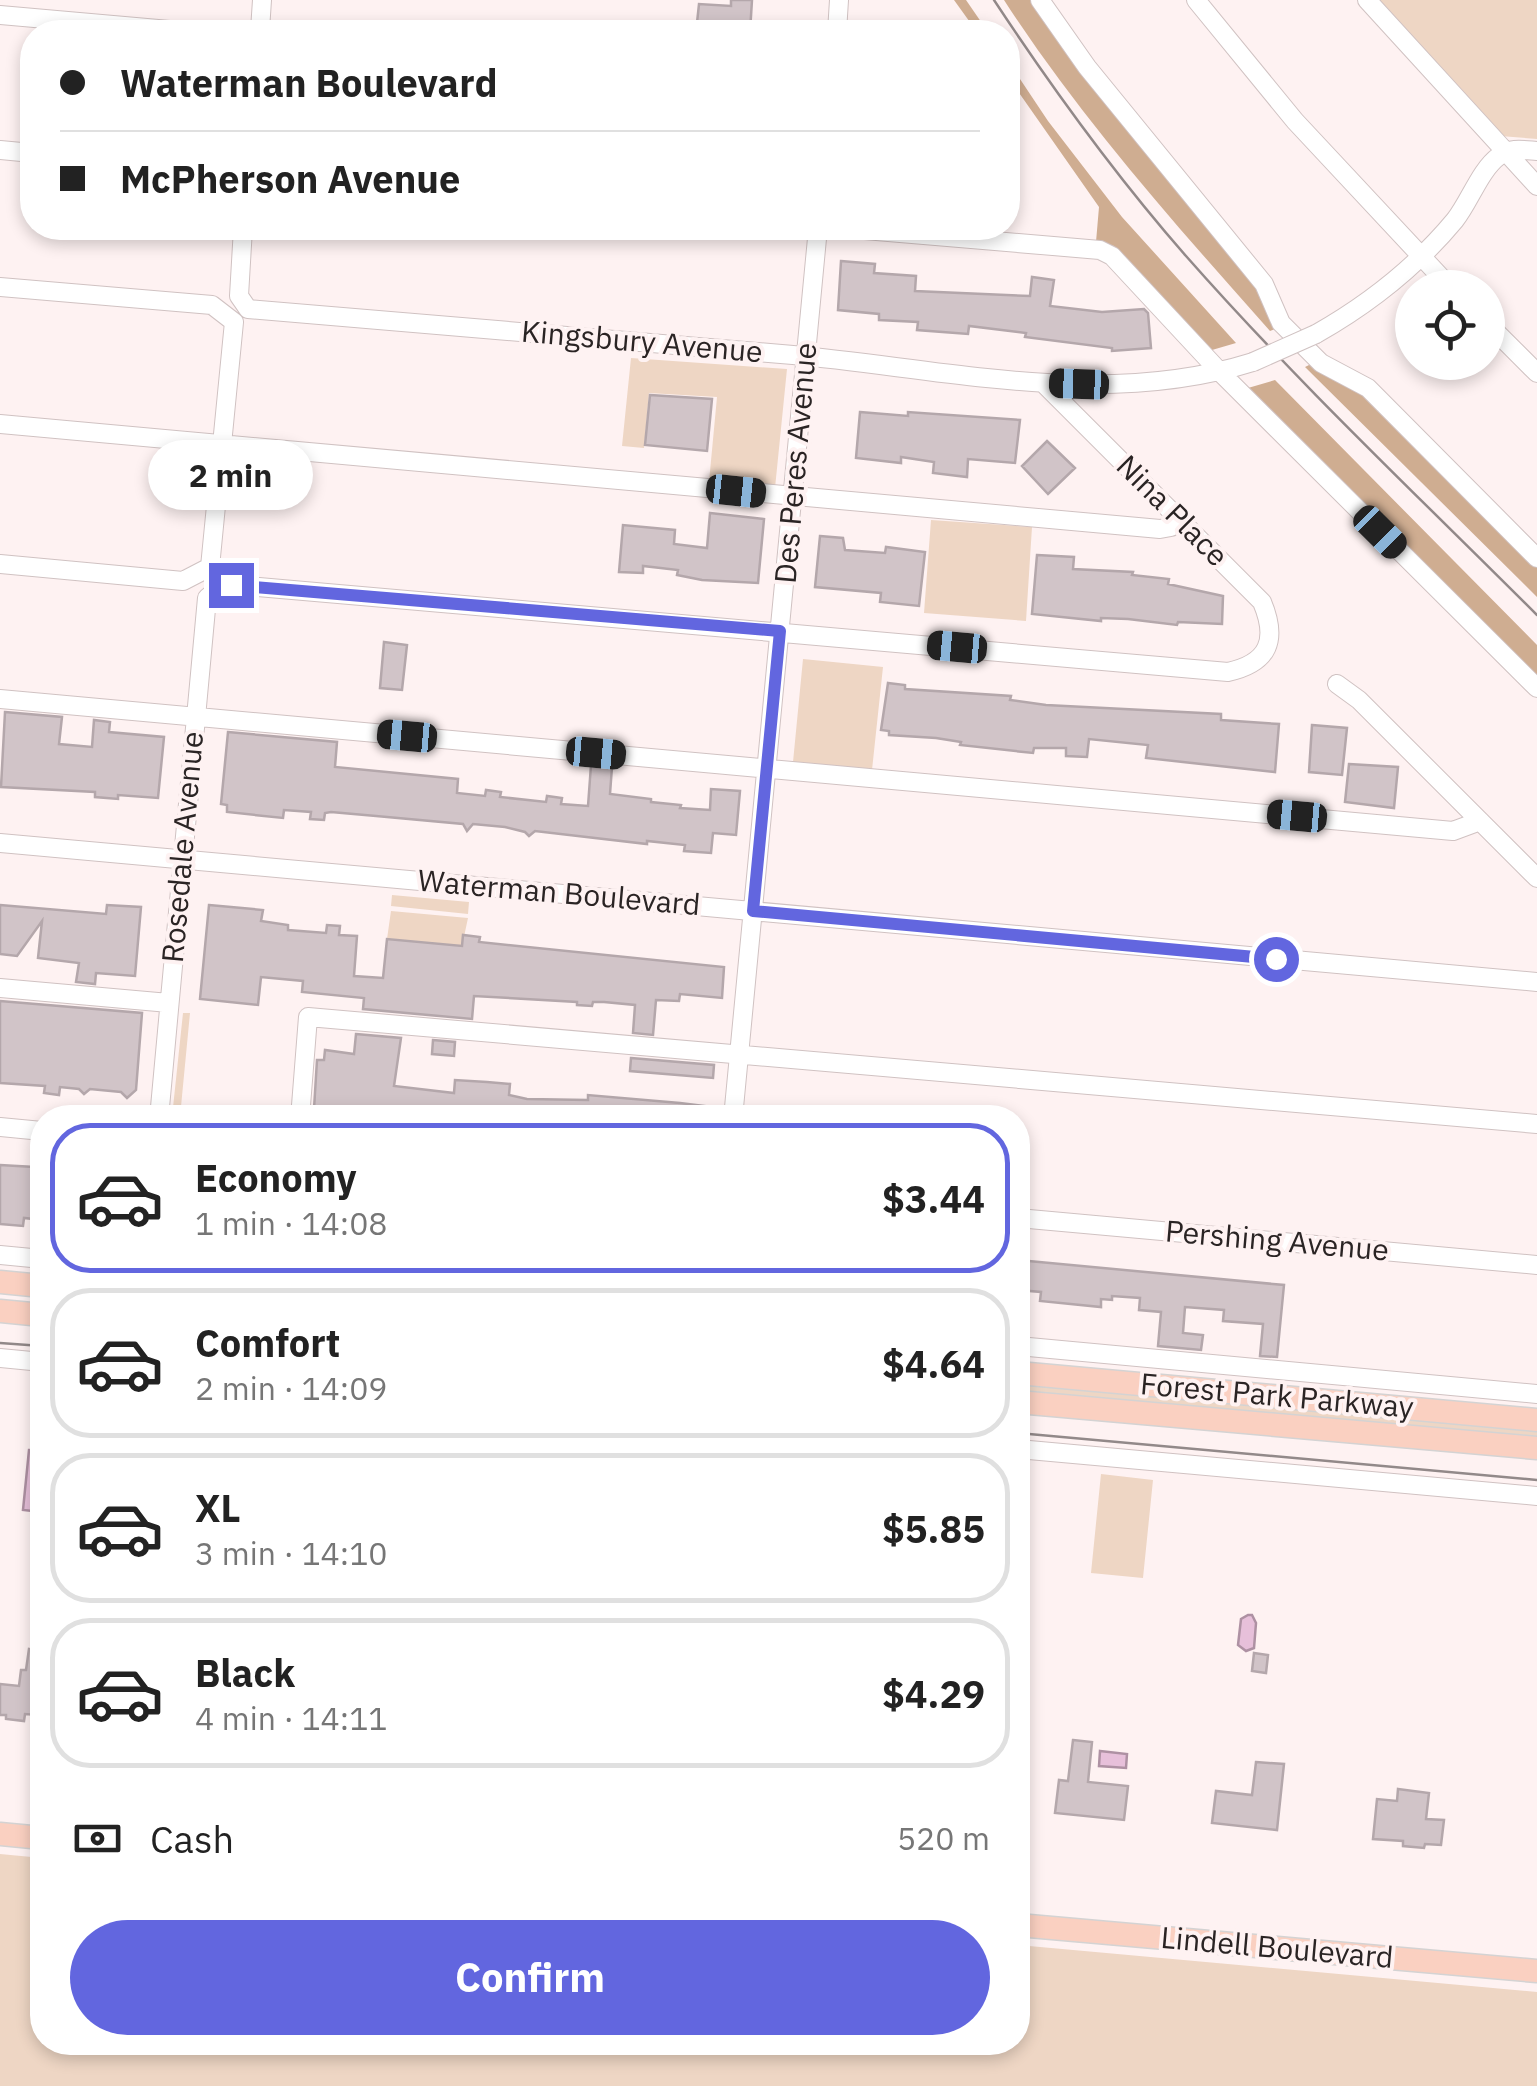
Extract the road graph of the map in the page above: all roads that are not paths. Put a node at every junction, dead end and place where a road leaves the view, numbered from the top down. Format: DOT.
graph roads {
  1 [pos="1040,0"];
  2 [pos="1196,0"];
  3 [pos="1368,0"];
  4 [pos="0,15"];
  5 [pos="56,20"];
  6 [pos="1537,151"];
  7 [pos="1506,152"];
  8 [pos="1537,186"];
  9 [pos="242,240"];
  10 [pos="817,240"];
  11 [pos="982,240"];
  12 [pos="1420,256"];
  13 [pos="1434,270"];
  14 [pos="0,287"];
  15 [pos="1505,341"];
  16 [pos="806,356"];
  17 [pos="1219,372"];
  18 [pos="1537,373"];
  19 [pos="1043,382"];
  20 [pos="0,424"];
  21 [pos="222,443"];
  22 [pos="793,496"];
  23 [pos="1180,520"];
  24 [pos="1537,558"];
  25 [pos="0,564"];
  26 [pos="780,631"];
  27 [pos="1337,684"];
  28 [pos="1537,688"];
  29 [pos="0,699"];
  30 [pos="196,717"];
  31 [pos="767,768"];
  32 [pos="1480,821"];
  33 [pos="0,844"];
  34 [pos="181,859"];
  35 [pos="1537,878"];
  36 [pos="753,911"];
  37 [pos="1537,982"];
  38 [pos="0,988"];
  39 [pos="169,1003"];
  40 [pos="739,1056"];
  41 [pos="160,1105"];
  42 [pos="301,1105"];
  43 [pos="734,1105"];
  44 [pos="1537,1124"];
  45 [pos="0,1128"];
  46 [pos="30,1130"];
  47 [pos="1030,1219"];
  48 [pos="0,1255"];
  49 [pos="30,1258"];
  50 [pos="1537,1265"];
  51 [pos="0,1282"];
  52 [pos="30,1285"];
  53 [pos="0,1311"];
  54 [pos="30,1314"];
  55 [pos="1030,1347"];
  56 [pos="0,1358"];
  57 [pos="30,1361"];
  58 [pos="1030,1374"];
  59 [pos="1537,1394"];
  60 [pos="1030,1403"];
  61 [pos="1537,1420"];
  62 [pos="1537,1448"];
  63 [pos="1030,1450"];
  64 [pos="1537,1496"];
  65 [pos="0,1834"];
  66 [pos="30,1837"];
  67 [pos="1030,1926"];
  68 [pos="1537,1971"];
  1 -- 24 [label="street"];
  2 -- 12 [label="street"];
  3 -- 7 [label="street"];
  4 -- 5 [label="street"];
  6 -- 7 [label="street"];
  7 -- 8 [label="street"];
  7 -- 12 [label="street, Kingsbury Avenue"];
  9 -- 16 [label="street, Kingsbury Avenue"];
  10 -- 16 [label="street, Des Peres Avenue"];
  11 -- 17 [label="street"];
  12 -- 13 [label="street"];
  12 -- 17 [label="street, Kingsbury Avenue, bridge"];
  14 -- 21 [label="street"];
  15 -- 18 [label="street"];
  16 -- 19 [label="street, Kingsbury Avenue"];
  16 -- 22 [label="street, Des Peres Avenue"];
  17 -- 19 [label="street, Kingsbury Avenue"];
  17 -- 28 [label="street"];
  19 -- 23 [label="street, Nina Place"];
  20 -- 21 [label="street"];
  21 -- 22 [label="street"];
  21 -- 25 [label="street"];
  22 -- 23 [label="street"];
  22 -- 26 [label="street, Des Peres Avenue"];
  23 -- 26 [label="street, Nina Place"];
  26 -- 30 [label="street, Rosedale Avenue"];
  26 -- 31 [label="street, Des Peres Avenue"];
  27 -- 32 [label="street"];
  29 -- 30 [label="street"];
  30 -- 31 [label="street"];
  30 -- 34 [label="street, Rosedale Avenue"];
  31 -- 32 [label="street"];
  31 -- 36 [label="street, Des Peres Avenue"];
  32 -- 35 [label="street"];
  33 -- 34 [label="street, Waterman Boulevard"];
  34 -- 36 [label="street, Waterman Boulevard"];
  34 -- 39 [label="street, Rosedale Avenue"];
  36 -- 37 [label="street, Waterman Boulevard"];
  36 -- 40 [label="street, Des Peres Avenue"];
  38 -- 39 [label="street"];
  39 -- 41 [label="street, Rosedale Avenue"];
  40 -- 42 [label="street"];
  40 -- 43 [label="street, Des Peres Avenue"];
  40 -- 44 [label="street"];
  45 -- 46 [label="street"];
  47 -- 50 [label="street, Pershing Avenue"];
  48 -- 49 [label="street"];
  51 -- 52 [label="main road"];
  53 -- 54 [label="main road"];
  55 -- 59 [label="street"];
  56 -- 57 [label="street"];
  58 -- 61 [label="main road, Forest Park Parkway"];
  60 -- 62 [label="main road, Forest Park Parkway"];
  63 -- 64 [label="street"];
  65 -- 66 [label="main road"];
  67 -- 68 [label="main road, Lindell Boulevard"];
}
